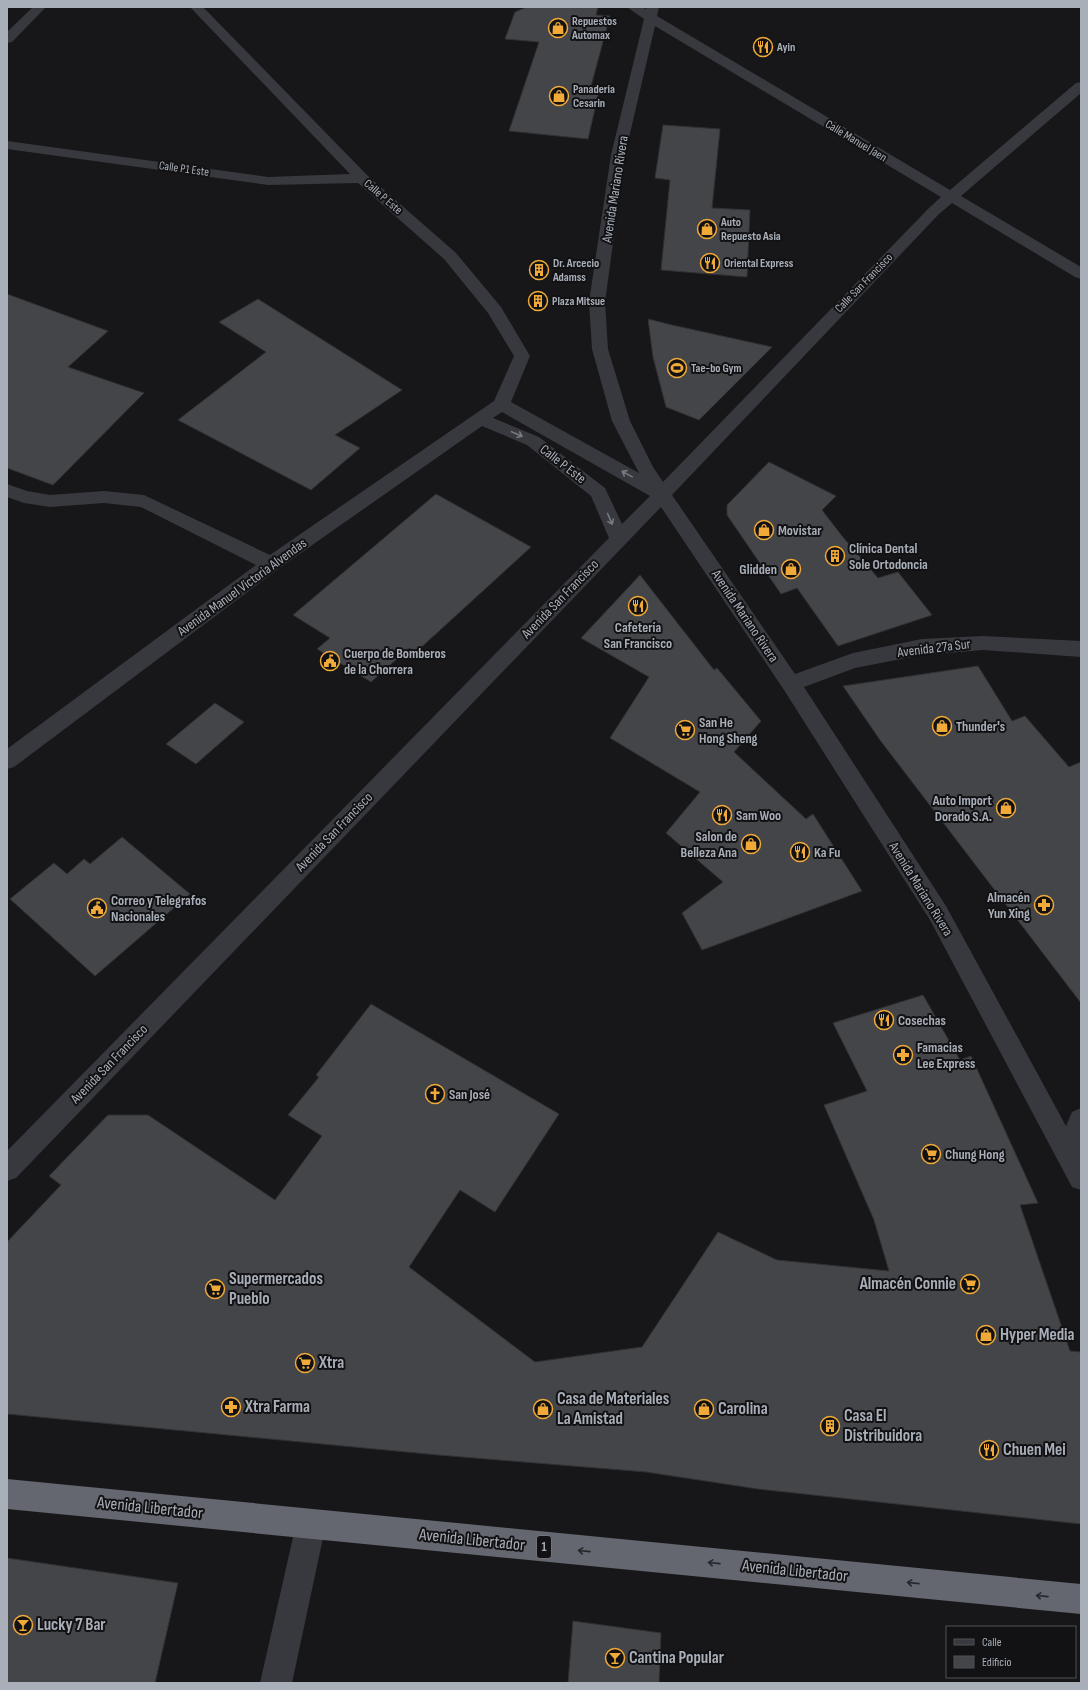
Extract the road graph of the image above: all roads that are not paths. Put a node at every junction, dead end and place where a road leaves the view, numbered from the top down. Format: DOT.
graph roads {
  1 [pos="40,7"];
  2 [pos="196,7"];
  3 [pos="632,7"];
  4 [pos="652,13"];
  5 [pos="7,39"];
  6 [pos="1081,86"];
  7 [pos="7,144"];
  8 [pos="362,178"];
  9 [pos="948,197"];
  10 [pos="1081,274"];
  11 [pos="501,404"];
  12 [pos="481,419"];
  13 [pos="7,490"];
  14 [pos="661,494"];
  15 [pos="619,539"];
  16 [pos="271,564"];
  17 [pos="1081,649"];
  18 [pos="791,684"];
  19 [pos="7,761"];
  20 [pos="1081,1120"];
  21 [pos="1068,1153"];
  22 [pos="7,1169"];
  23 [pos="1081,1178"];
  24 [pos="7,1494"];
  25 [pos="311,1524"];
  26 [pos="1081,1599"];
  27 [pos="276,1683"];
  1 -- 5 [label="street"];
  2 -- 8 [label="street, Calle P Este"];
  3 -- 4 [label="street, Calle Manuel Jaen"];
  4 -- 9 [label="street, Calle Manuel Jaen"];
  4 -- 14 [label="street, Avenida Mariano Rivera"];
  6 -- 9 [label="street, Calle San Francisco"];
  7 -- 8 [label="street, Calle P1 Este"];
  8 -- 11 [label="street, Calle P Este"];
  9 -- 10 [label="street, Calle Manuel Jaen"];
  9 -- 14 [label="street, Calle San Francisco"];
  11 -- 12 [label="street, Calle P Este"];
  14 -- 11 [label="street, Calle P Este, one-way"];
  12 -- 15 [label="street, Calle P Este, one-way"];
  12 -- 16 [label="street, Avenida Manuel Victoria Alvendas"];
  13 -- 16 [label="street"];
  14 -- 15 [label="street, Avenida San Francisco"];
  14 -- 18 [label="street, Avenida Mariano Rivera"];
  15 -- 22 [label="street, Avenida San Francisco"];
  16 -- 19 [label="street, Avenida Manuel Victoria Alvendas"];
  17 -- 18 [label="street, Avenida 27a Sur"];
  18 -- 21 [label="street, Avenida Mariano Rivera"];
  20 -- 21 [label="street"];
  21 -- 23 [label="street, Avenida Mariano Rivera"];
  24 -- 25 [label="highway, Avenida Libertador / 1"];
  26 -- 25 [label="highway, Avenida Libertador / 1, one-way"];
  25 -- 27 [label="street"];
}
